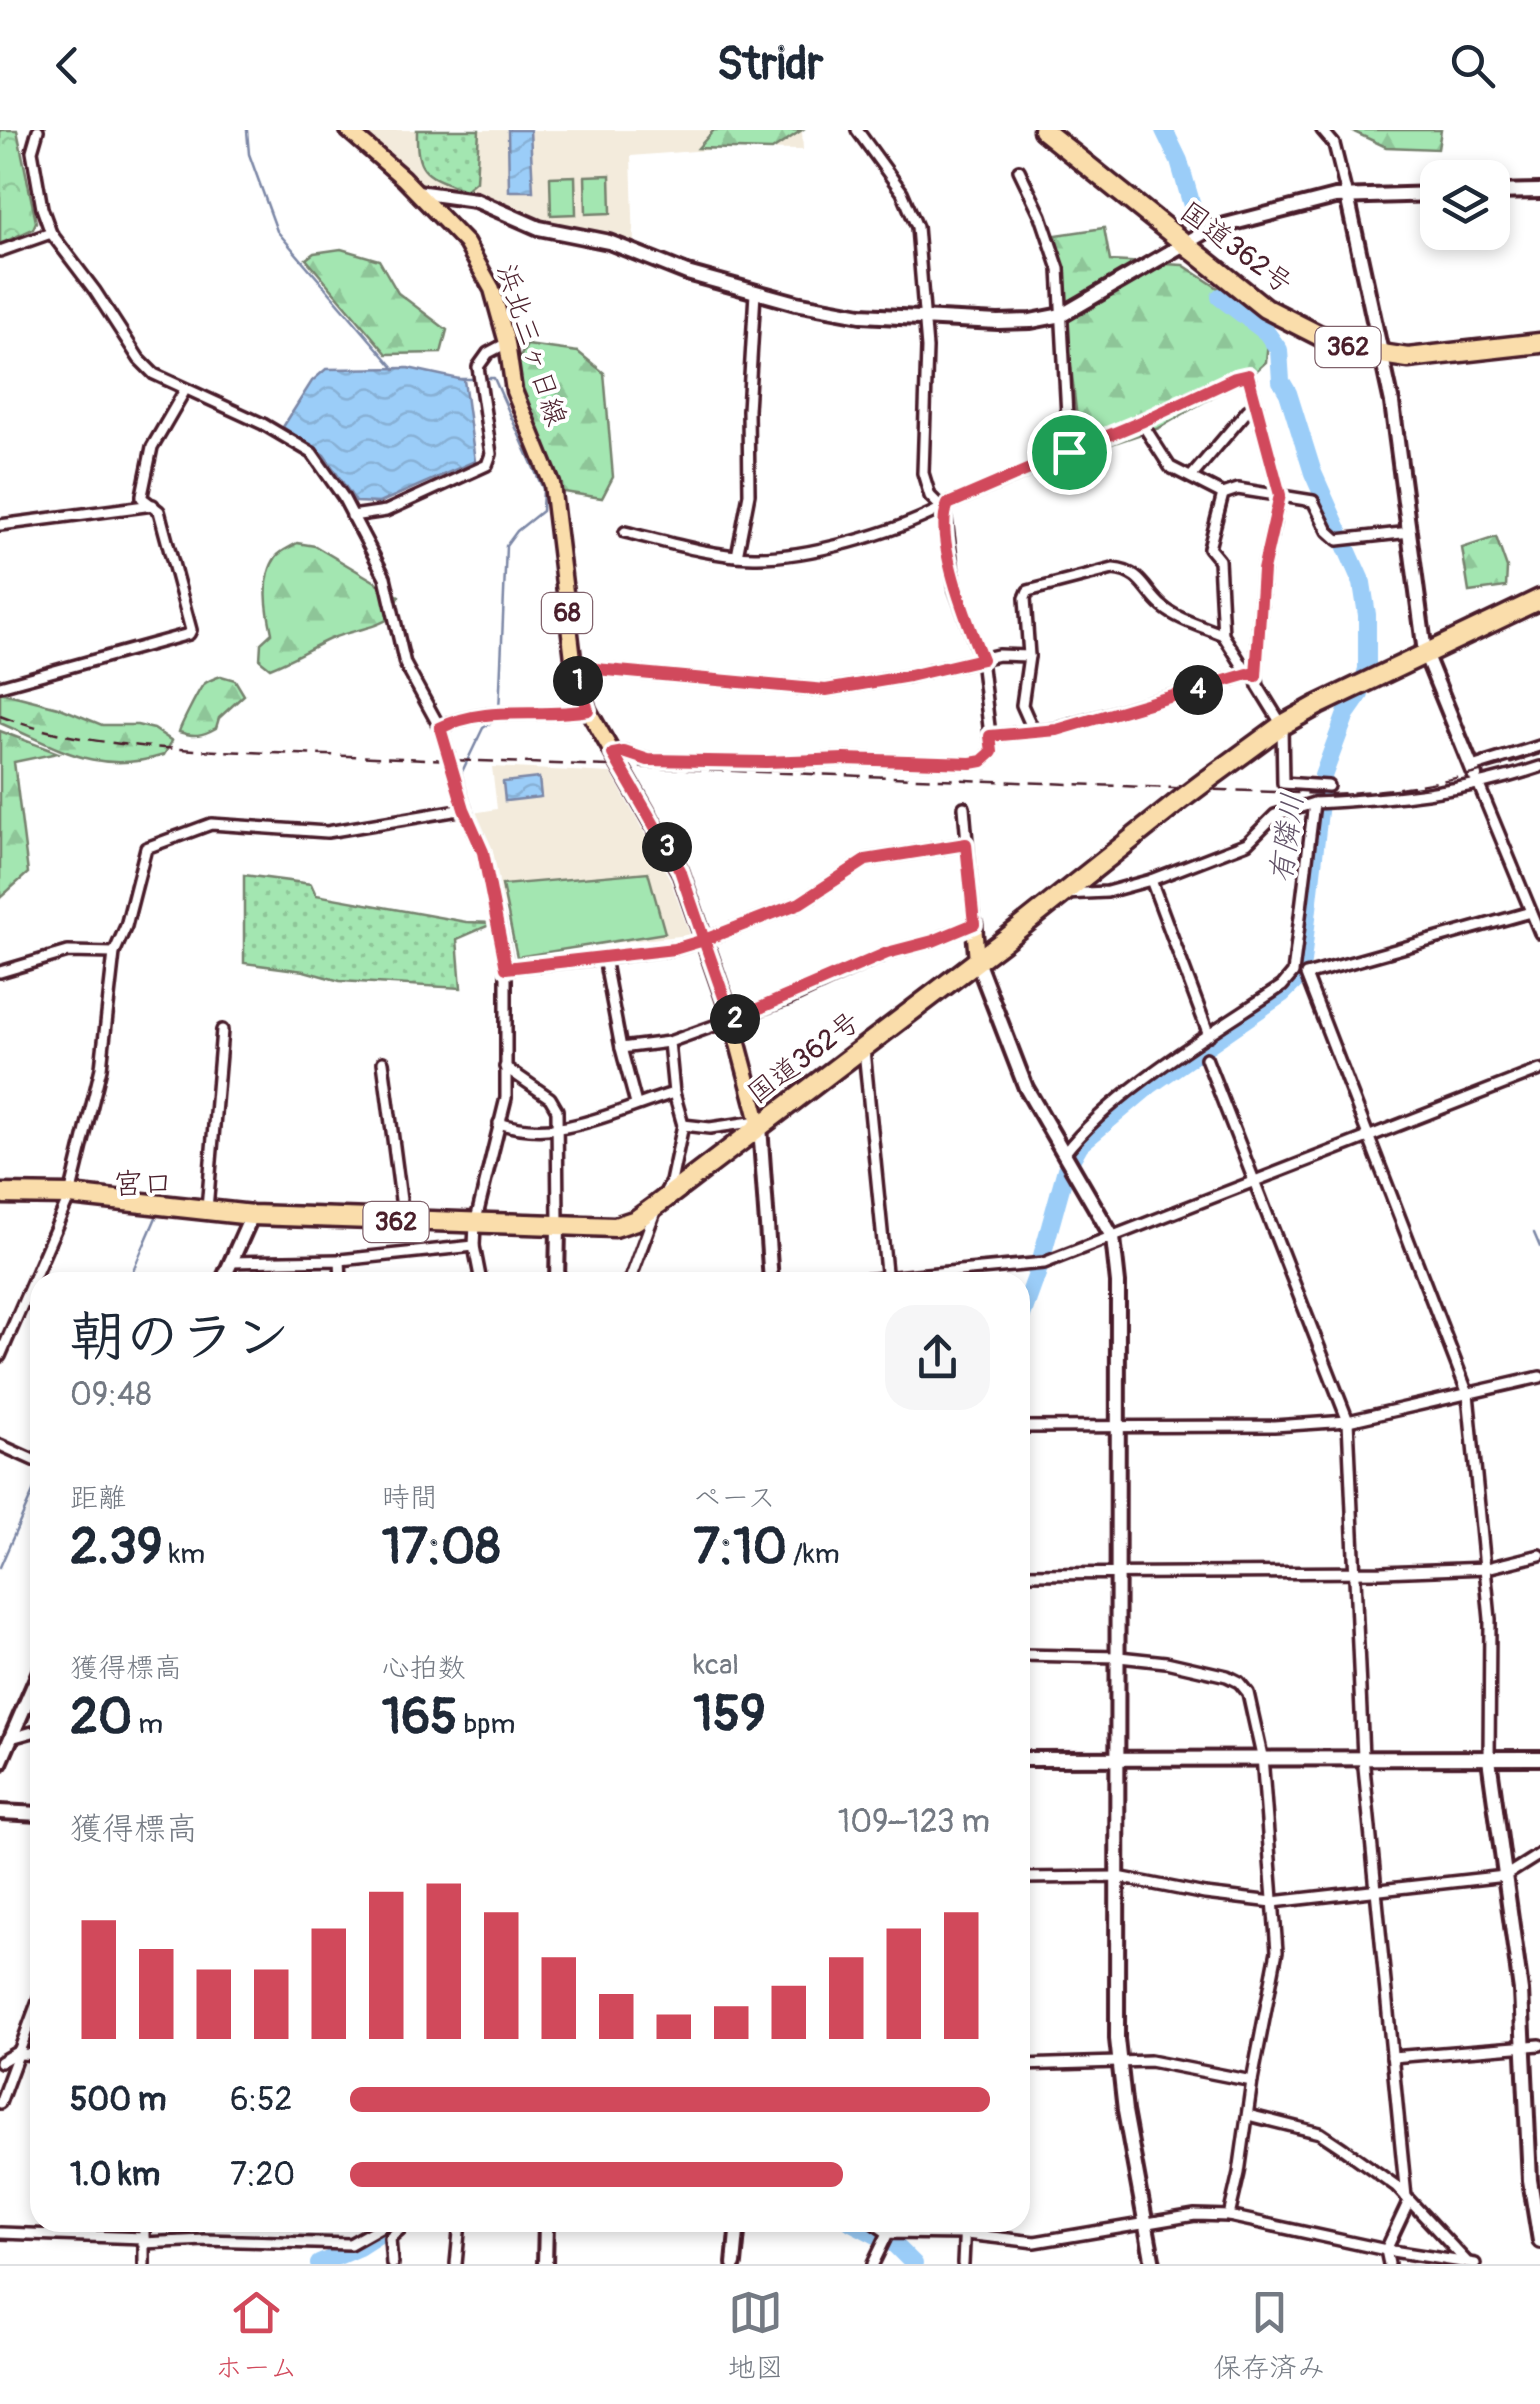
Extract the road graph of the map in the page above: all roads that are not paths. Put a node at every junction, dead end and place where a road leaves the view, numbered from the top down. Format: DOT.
graph roads {
  1 [pos="38,130"];
  2 [pos="348,130"];
  3 [pos="856,130"];
  4 [pos="1044,130"];
  5 [pos="1322,130"];
  6 [pos="1019,170"];
  7 [pos="1540,191"];
  8 [pos="418,192"];
  9 [pos="1510,192"];
  10 [pos="1420,194"];
  11 [pos="1347,196"];
  12 [pos="51,233"];
  13 [pos="1184,244"];
  14 [pos="0,251"];
  15 [pos="756,292"];
  16 [pos="1062,315"];
  17 [pos="924,319"];
  18 [pos="506,343"];
  19 [pos="1540,343"];
  20 [pos="1381,354"];
  21 [pos="185,390"];
  22 [pos="1257,407"];
  23 [pos="1141,422"];
  24 [pos="1069,452"];
  25 [pos="1191,477"];
  26 [pos="1223,494"];
  27 [pos="1280,495"];
  28 [pos="153,505"];
  29 [pos="942,510"];
  30 [pos="352,516"];
  31 [pos="0,525"];
  32 [pos="625,532"];
  33 [pos="1410,532"];
  34 [pos="737,556"];
  35 [pos="1540,599"];
  36 [pos="1222,635"];
  37 [pos="1426,653"];
  38 [pos="1029,656"];
  39 [pos="982,659"];
  40 [pos="574,667"];
  41 [pos="1252,675"];
  42 [pos="0,686"];
  43 [pos="588,710"];
  44 [pos="1282,725"];
  45 [pos="440,728"];
  46 [pos="1034,732"];
  47 [pos="990,736"];
  48 [pos="1540,746"];
  49 [pos="613,754"];
  50 [pos="1540,767"];
  51 [pos="1475,776"];
  52 [pos="1322,786"];
  53 [pos="1314,803"];
  54 [pos="964,806"];
  55 [pos="464,809"];
  56 [pos="966,844"];
  57 [pos="1151,880"];
  58 [pos="1062,894"];
  59 [pos="1530,912"];
  60 [pos="974,924"];
  61 [pos="1540,933"];
  62 [pos="704,940"];
  63 [pos="114,953"];
  64 [pos="604,958"];
  65 [pos="977,961"];
  66 [pos="510,968"];
  67 [pos="0,972"];
  68 [pos="1300,974"];
  69 [pos="732,1020"];
  70 [pos="222,1030"];
  71 [pos="1209,1035"];
  72 [pos="669,1042"];
  73 [pos="620,1048"];
  74 [pos="864,1048"];
  75 [pos="1206,1058"];
  76 [pos="383,1062"];
  77 [pos="505,1068"];
  78 [pos="1540,1070"];
  79 [pos="674,1093"];
  80 [pos="636,1104"];
  81 [pos="499,1123"];
  82 [pos="759,1123"];
  83 [pos="684,1125"];
  84 [pos="558,1130"];
  85 [pos="1369,1138"];
  86 [pos="1067,1157"];
  87 [pos="1254,1182"];
  88 [pos="0,1194"];
  89 [pos="70,1195"];
  90 [pos="658,1204"];
  91 [pos="207,1212"];
  92 [pos="252,1215"];
  93 [pos="404,1223"];
  94 [pos="475,1224"];
  95 [pos="558,1226"];
  96 [pos="1112,1238"];
  97 [pos="474,1246"];
  98 [pos="340,1260"];
  99 [pos="232,1262"];
  100 [pos="37,1272"];
  101 [pos="227,1272"];
  102 [pos="340,1272"];
  103 [pos="478,1272"];
  104 [pos="557,1272"];
  105 [pos="634,1272"];
  106 [pos="770,1272"];
  107 [pos="886,1272"];
  108 [pos="959,1272"];
  109 [pos="30,1287"];
  110 [pos="0,1356"];
  111 [pos="1540,1377"];
  112 [pos="1468,1394"];
  113 [pos="1348,1422"];
  114 [pos="1030,1427"];
  115 [pos="1116,1427"];
  116 [pos="0,1446"];
  117 [pos="30,1459"];
  118 [pos="1540,1556"];
  119 [pos="1487,1568"];
  120 [pos="1356,1571"];
  121 [pos="1118,1572"];
  122 [pos="1030,1574"];
  123 [pos="1030,1654"];
  124 [pos="1119,1657"];
  125 [pos="30,1693"];
  126 [pos="30,1733"];
  127 [pos="10,1738"];
  128 [pos="1262,1756"];
  129 [pos="1119,1757"];
  130 [pos="1364,1758"];
  131 [pos="1540,1758"];
  132 [pos="1030,1759"];
  133 [pos="1489,1759"];
  134 [pos="0,1763"];
  135 [pos="0,1812"];
  136 [pos="30,1814"];
  137 [pos="1540,1854"];
  138 [pos="1505,1876"];
  139 [pos="1118,1877"];
  140 [pos="1030,1878"];
  141 [pos="1378,1888"];
  142 [pos="1273,1902"];
  143 [pos="30,2024"];
  144 [pos="1524,2044"];
  145 [pos="1540,2045"];
  146 [pos="20,2052"];
  147 [pos="30,2054"];
  148 [pos="1392,2057"];
  149 [pos="1119,2060"];
  150 [pos="0,2062"];
  151 [pos="1030,2065"];
  152 [pos="1252,2081"];
  153 [pos="0,2104"];
  154 [pos="1248,2114"];
  155 [pos="1535,2174"];
  156 [pos="1408,2199"];
  157 [pos="1229,2216"];
  158 [pos="1146,2224"];
  159 [pos="144,2232"];
  160 [pos="375,2232"];
  161 [pos="397,2232"];
  162 [pos="459,2232"];
  163 [pos="546,2232"];
  164 [pos="737,2232"];
  165 [pos="0,2233"];
  166 [pos="888,2233"];
  167 [pos="966,2234"];
  168 [pos="1540,2240"];
  169 [pos="144,2241"];
  170 [pos="1386,2250"];
  171 [pos="1471,2263"];
  172 [pos="144,2264"];
  173 [pos="392,2264"];
  174 [pos="456,2264"];
  175 [pos="546,2264"];
  176 [pos="734,2264"];
  177 [pos="873,2264"];
  178 [pos="963,2264"];
  179 [pos="1153,2264"];
  180 [pos="1389,2264"];
  1 -- 12 [label="street"];
  2 -- 8 [label="main road, 浜北三ヶ日線 / 68"];
  3 -- 17 [label="street"];
  4 -- 13 [label="highway, 国道362号 / 362"];
  5 -- 11 [label="street"];
  6 -- 16 [label="street"];
  7 -- 9 [label="street"];
  8 -- 15 [label="street"];
  8 -- 18 [label="main road, 浜北三ヶ日線 / 68"];
  10 -- 11 [label="street"];
  11 -- 13 [label="street"];
  11 -- 20 [label="street"];
  12 -- 14 [label="street"];
  12 -- 21 [label="street"];
  13 -- 16 [label="street"];
  13 -- 20 [label="highway, 国道362号 / 362"];
  15 -- 17 [label="street"];
  15 -- 34 [label="street"];
  16 -- 17 [label="street"];
  16 -- 24 [label="street"];
  17 -- 29 [label="street"];
  18 -- 30 [label="street"];
  18 -- 40 [label="main road, 浜北三ヶ日線 / 68"];
  19 -- 20 [label="highway, 国道362号 / 362"];
  20 -- 33 [label="street"];
  21 -- 28 [label="street"];
  21 -- 30 [label="street"];
  22 -- 23 [label="street"];
  22 -- 25 [label="street"];
  22 -- 27 [label="street"];
  23 -- 24 [label="street"];
  23 -- 25 [label="street"];
  24 -- 29 [label="street"];
  25 -- 26 [label="street"];
  26 -- 27 [label="street"];
  26 -- 36 [label="street"];
  27 -- 33 [label="street"];
  27 -- 41 [label="street"];
  28 -- 31 [label="street"];
  28 -- 42 [label="street"];
  29 -- 34 [label="street"];
  29 -- 39 [label="street"];
  30 -- 45 [label="street"];
  32 -- 34 [label="street"];
  33 -- 37 [label="street"];
  35 -- 37 [label="highway, 国道362号 / 362"];
  36 -- 38 [label="street"];
  36 -- 41 [label="street"];
  37 -- 44 [label="highway, 国道362号 / 362"];
  37 -- 51 [label="street"];
  38 -- 39 [label="street"];
  38 -- 46 [label="street"];
  39 -- 40 [label="street"];
  39 -- 47 [label="street"];
  40 -- 43 [label="main road, 浜北三ヶ日線 / 68"];
  41 -- 44 [label="street"];
  41 -- 46 [label="street"];
  43 -- 45 [label="street"];
  43 -- 49 [label="main road, 浜北三ヶ日線 / 68"];
  44 -- 52 [label="street"];
  44 -- 58 [label="highway, 国道362号 / 362, bridge"];
  45 -- 55 [label="street"];
  46 -- 47 [label="street"];
  47 -- 49 [label="street"];
  48 -- 51 [label="street"];
  49 -- 62 [label="main road, 浜北三ヶ日線 / 68"];
  50 -- 51 [label="street"];
  51 -- 53 [label="street"];
  51 -- 59 [label="street"];
  53 -- 57 [label="street"];
  53 -- 68 [label="street"];
  54 -- 56 [label="street"];
  55 -- 63 [label="street"];
  55 -- 66 [label="street"];
  56 -- 60 [label="street"];
  56 -- 62 [label="street"];
  57 -- 58 [label="street"];
  57 -- 71 [label="street"];
  58 -- 65 [label="highway, 国道362号 / 362"];
  59 -- 61 [label="street"];
  59 -- 68 [label="street"];
  60 -- 65 [label="main road"];
  60 -- 69 [label="street"];
  62 -- 64 [label="street"];
  62 -- 69 [label="main road, 浜北三ヶ日線 / 68"];
  63 -- 67 [label="street"];
  63 -- 89 [label="street"];
  64 -- 66 [label="street"];
  64 -- 73 [label="street"];
  65 -- 74 [label="highway, 国道362号 / 362"];
  65 -- 86 [label="street"];
  66 -- 77 [label="street"];
  68 -- 71 [label="street"];
  68 -- 85 [label="street"];
  69 -- 72 [label="street"];
  69 -- 82 [label="main road, 浜北三ヶ日線 / 68"];
  70 -- 91 [label="street"];
  71 -- 86 [label="street"];
  72 -- 73 [label="street"];
  72 -- 79 [label="street"];
  73 -- 80 [label="street"];
  74 -- 82 [label="highway, 国道362号 / 362"];
  74 -- 107 [label="street"];
  75 -- 87 [label="street"];
  76 -- 93 [label="street"];
  77 -- 81 [label="street"];
  77 -- 84 [label="street"];
  78 -- 85 [label="street"];
  79 -- 80 [label="street"];
  79 -- 83 [label="street"];
  80 -- 84 [label="street"];
  81 -- 84 [label="street"];
  81 -- 94 [label="street"];
  82 -- 83 [label="street"];
  82 -- 90 [label="highway, 国道362号 / 362"];
  82 -- 106 [label="street"];
  83 -- 90 [label="street"];
  84 -- 95 [label="street"];
  85 -- 87 [label="street"];
  85 -- 112 [label="street"];
  86 -- 96 [label="street"];
  87 -- 96 [label="street"];
  87 -- 113 [label="street"];
  88 -- 89 [label="highway, 国道362号 / 362"];
  89 -- 91 [label="highway, 国道362号 / 362"];
  89 -- 100 [label="street"];
  90 -- 95 [label="highway, 国道362号 / 362"];
  90 -- 105 [label="street"];
  91 -- 92 [label="highway, 国道362号 / 362"];
  92 -- 93 [label="highway, 国道362号 / 362"];
  92 -- 99 [label="street"];
  93 -- 94 [label="highway, 国道362号 / 362"];
  94 -- 95 [label="highway, 国道362号 / 362"];
  94 -- 97 [label="street"];
  95 -- 104 [label="street"];
  96 -- 108 [label="street"];
  96 -- 115 [label="street"];
  97 -- 98 [label="street"];
  97 -- 103 [label="street"];
  98 -- 99 [label="street"];
  98 -- 102 [label="street"];
  99 -- 101 [label="street"];
  109 -- 110 [label="street"];
  111 -- 112 [label="street"];
  112 -- 113 [label="street"];
  112 -- 119 [label="street"];
  113 -- 115 [label="street"];
  113 -- 120 [label="street"];
  114 -- 115 [label="street"];
  115 -- 121 [label="street"];
  116 -- 117 [label="street"];
  118 -- 119 [label="street"];
  119 -- 120 [label="street"];
  119 -- 133 [label="street"];
  120 -- 121 [label="street"];
  120 -- 130 [label="street"];
  121 -- 122 [label="street"];
  121 -- 124 [label="street"];
  123 -- 124 [label="street"];
  124 -- 128 [label="street"];
  124 -- 129 [label="street"];
  125 -- 127 [label="street"];
  126 -- 127 [label="street"];
  127 -- 134 [label="street"];
  128 -- 129 [label="street"];
  128 -- 130 [label="street"];
  128 -- 142 [label="street"];
  129 -- 132 [label="street"];
  129 -- 139 [label="street"];
  130 -- 133 [label="street"];
  130 -- 141 [label="street"];
  131 -- 133 [label="street"];
  133 -- 138 [label="street"];
  135 -- 136 [label="street"];
  137 -- 138 [label="street"];
  138 -- 141 [label="street"];
  138 -- 144 [label="street"];
  139 -- 140 [label="street"];
  139 -- 142 [label="street"];
  139 -- 149 [label="street"];
  141 -- 142 [label="street"];
  141 -- 148 [label="street"];
  142 -- 152 [label="street"];
  143 -- 146 [label="street"];
  144 -- 145 [label="street"];
  144 -- 148 [label="street"];
  144 -- 155 [label="street"];
  146 -- 147 [label="street"];
  146 -- 150 [label="street"];
  146 -- 153 [label="street"];
  148 -- 156 [label="street"];
  149 -- 151 [label="street"];
  149 -- 152 [label="street"];
  149 -- 158 [label="street"];
  152 -- 154 [label="street"];
  154 -- 156 [label="street"];
  154 -- 157 [label="street"];
  155 -- 168 [label="street"];
  156 -- 170 [label="street"];
  156 -- 171 [label="street"];
  157 -- 158 [label="street"];
  157 -- 170 [label="street"];
  158 -- 167 [label="street"];
  158 -- 179 [label="street"];
  159 -- 169 [label="street"];
  160 -- 169 [label="street"];
  161 -- 173 [label="street"];
  162 -- 174 [label="street"];
  163 -- 175 [label="street"];
  164 -- 176 [label="street"];
  165 -- 169 [label="street"];
  166 -- 167 [label="street"];
  166 -- 177 [label="street"];
  167 -- 178 [label="street"];
  169 -- 172 [label="street"];
  170 -- 171 [label="street"];
  170 -- 180 [label="street"];
}
